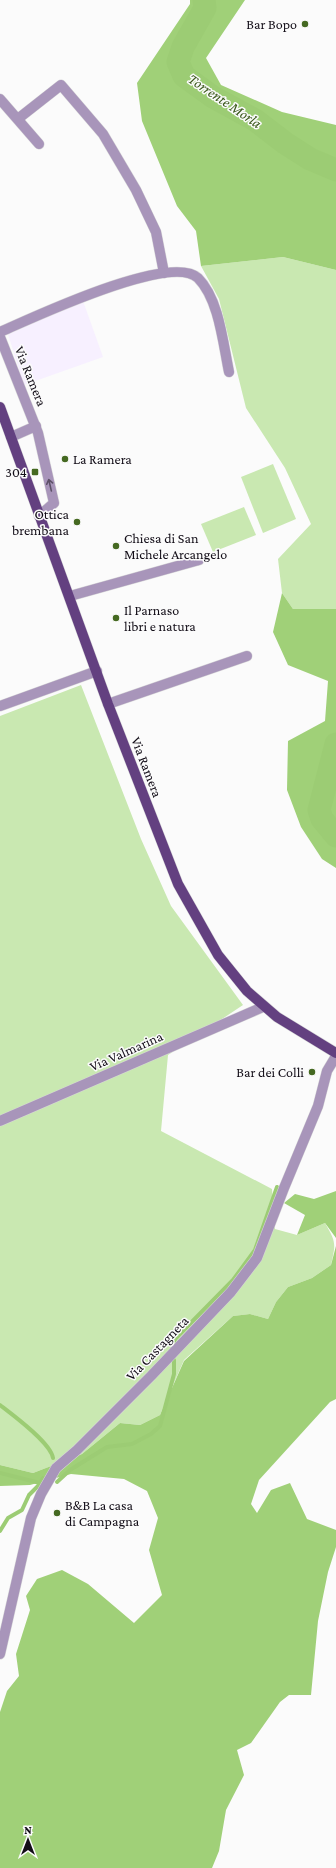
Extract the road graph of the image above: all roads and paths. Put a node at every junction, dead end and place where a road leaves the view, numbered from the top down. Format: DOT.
graph roads {
  1 [pos="0,98"];
  2 [pos="19,118"];
  3 [pos="39,144"];
  4 [pos="164,273"];
  5 [pos="0,332"];
  6 [pos="0,338"];
  7 [pos="229,372"];
  8 [pos="0,407"];
  9 [pos="37,429"];
  10 [pos="11,437"];
  11 [pos="39,516"];
  12 [pos="198,560"];
  13 [pos="70,596"];
  14 [pos="247,656"];
  15 [pos="97,671"];
  16 [pos="108,704"];
  17 [pos="0,706"];
  18 [pos="263,1007"];
  19 [pos="336,1054"];
  20 [pos="0,1121"];
  21 [pos="0,1654"];
  1 -- 2 [label="street"];
  2 -- 3 [label="street"];
  2 -- 4 [label="street"];
  4 -- 5 [label="street"];
  4 -- 7 [label="street"];
  6 -- 9 [label="street, Via Ramera"];
  8 -- 10 [label="main road, Via Ramera"];
  9 -- 10 [label="street, Via Ramera"];
  11 -- 9 [label="street, one-way"];
  10 -- 11 [label="main road, Via Ramera"];
  11 -- 13 [label="main road, Via Ramera"];
  12 -- 13 [label="street"];
  13 -- 15 [label="main road, Via Ramera"];
  14 -- 16 [label="street"];
  15 -- 16 [label="main road, Via Ramera"];
  15 -- 17 [label="street"];
  16 -- 18 [label="main road, Via Ramera"];
  18 -- 19 [label="main road, Via Ramera"];
  18 -- 20 [label="street, Via Valmarina"];
  19 -- 21 [label="street, Via Castagneta"];
}
